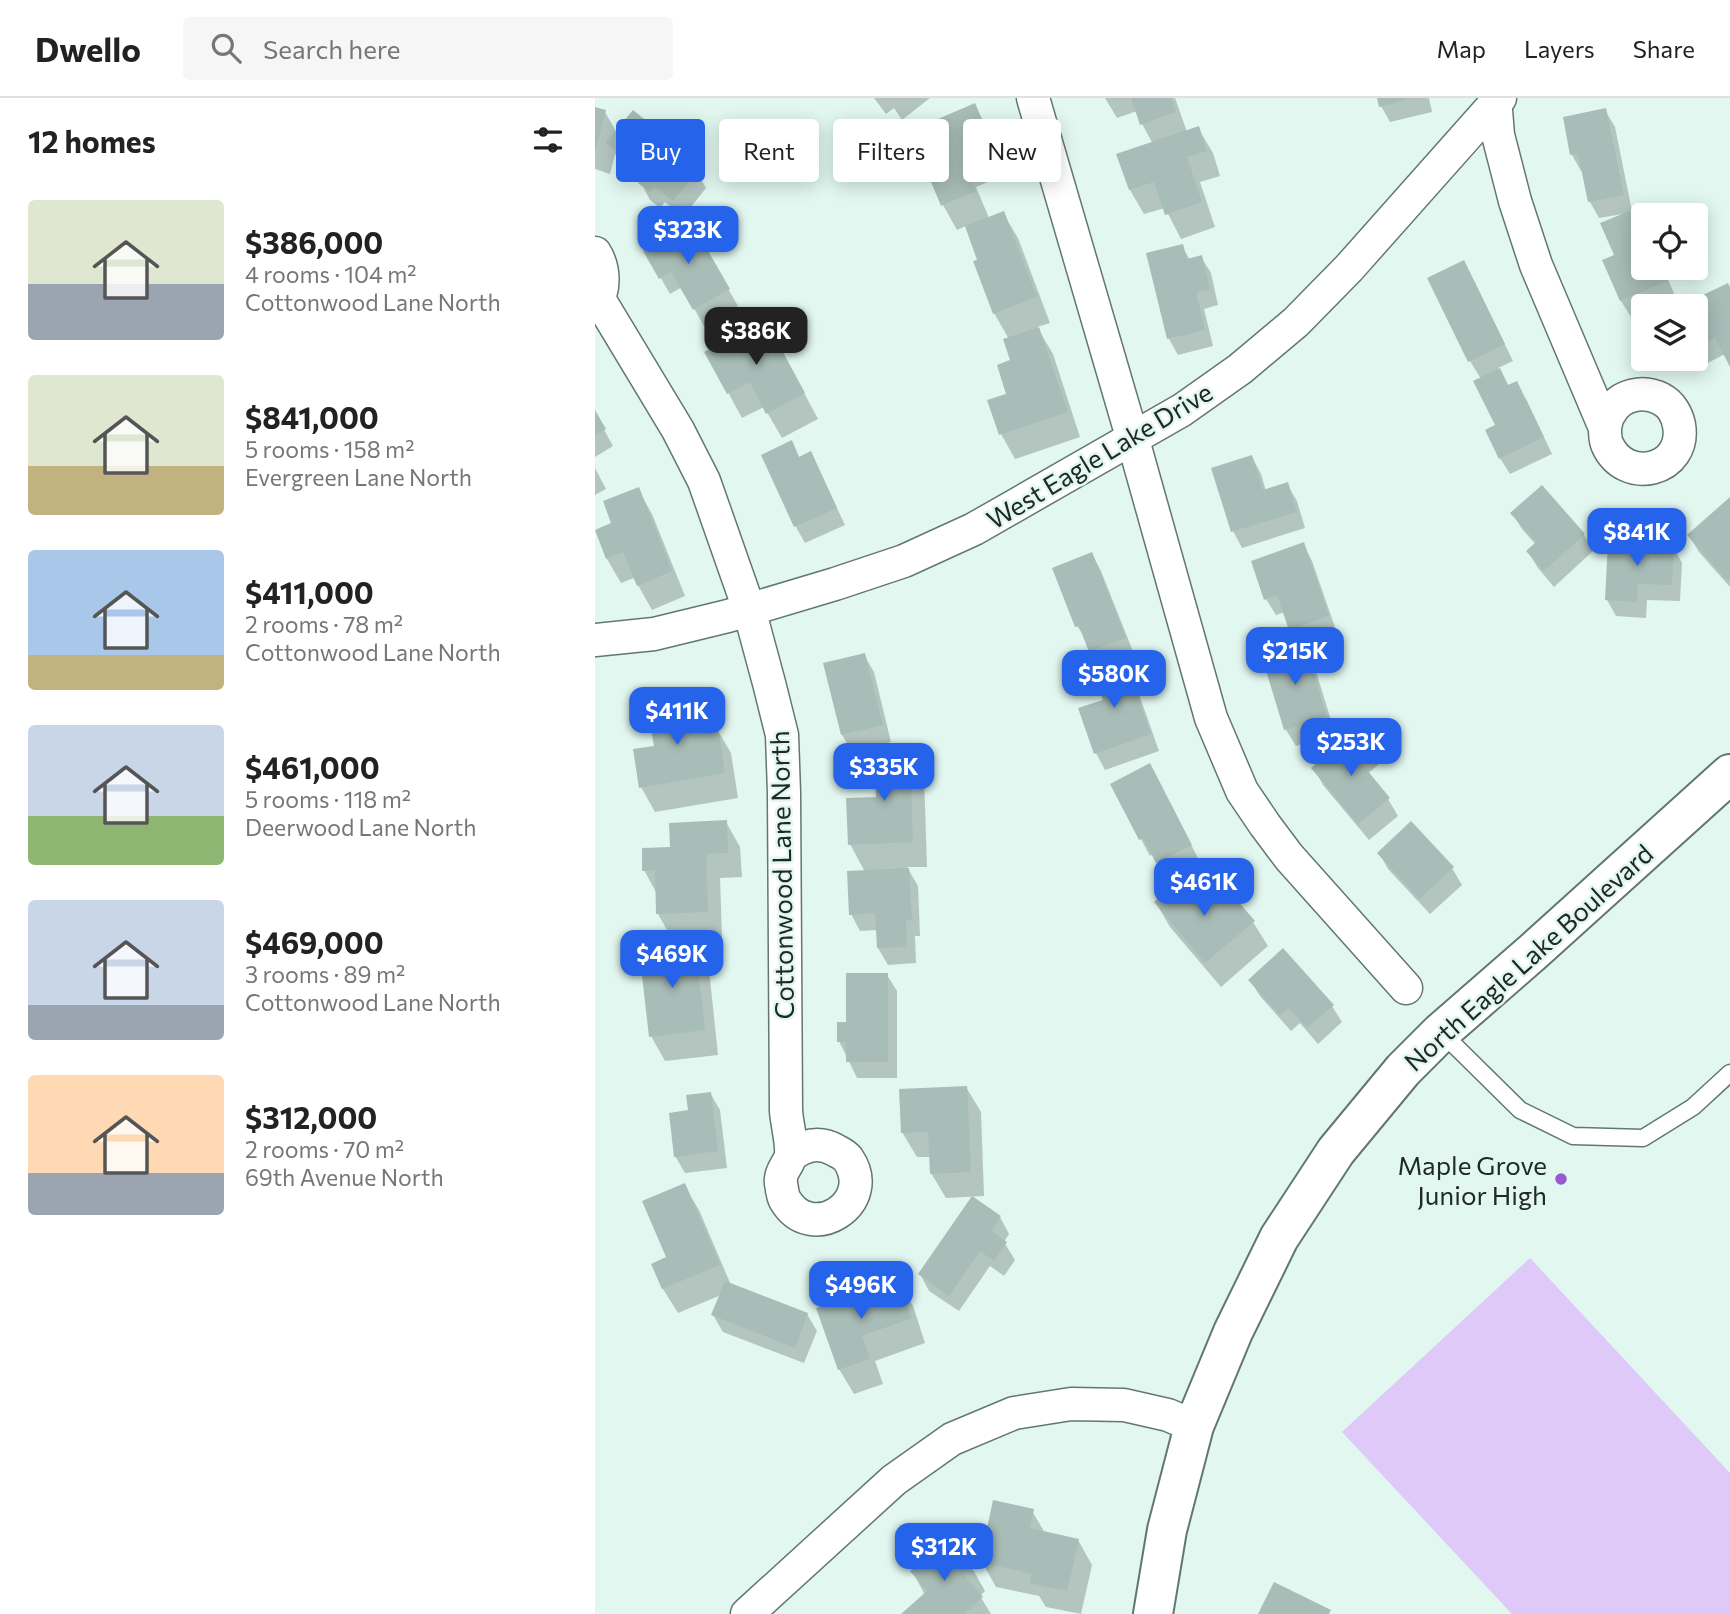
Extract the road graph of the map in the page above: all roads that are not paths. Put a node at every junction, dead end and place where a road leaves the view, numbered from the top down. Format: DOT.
graph roads {
  1 [pos="1033,98"];
  2 [pos="1497,100"];
  3 [pos="595,253"];
  4 [pos="597,301"];
  5 [pos="1605,428"];
  6 [pos="1133,440"];
  7 [pos="749,609"];
  8 [pos="595,640"];
  9 [pos="1730,774"];
  10 [pos="1406,988"];
  11 [pos="1441,1032"];
  12 [pos="1730,1073"];
  13 [pos="791,1155"];
  14 [pos="1194,1426"];
  15 [pos="747,1614"];
  16 [pos="1153,1614"];
  1 -- 6 [label="street"];
  2 -- 5 [label="street"];
  2 -- 6 [label="street, West Eagle Lake Drive"];
  3 -- 4 [label="street, Cottonwood Lane North"];
  4 -- 7 [label="street, Cottonwood Lane North"];
  6 -- 7 [label="street, West Eagle Lake Drive"];
  6 -- 10 [label="street"];
  7 -- 8 [label="street, West Eagle Lake Drive"];
  7 -- 13 [label="street, Cottonwood Lane North"];
  9 -- 11 [label="street, North Eagle Lake Boulevard"];
  11 -- 12 [label="lane"];
  11 -- 14 [label="street, North Eagle Lake Boulevard"];
  14 -- 15 [label="street"];
  14 -- 16 [label="street, North Eagle Lake Boulevard"];
}
